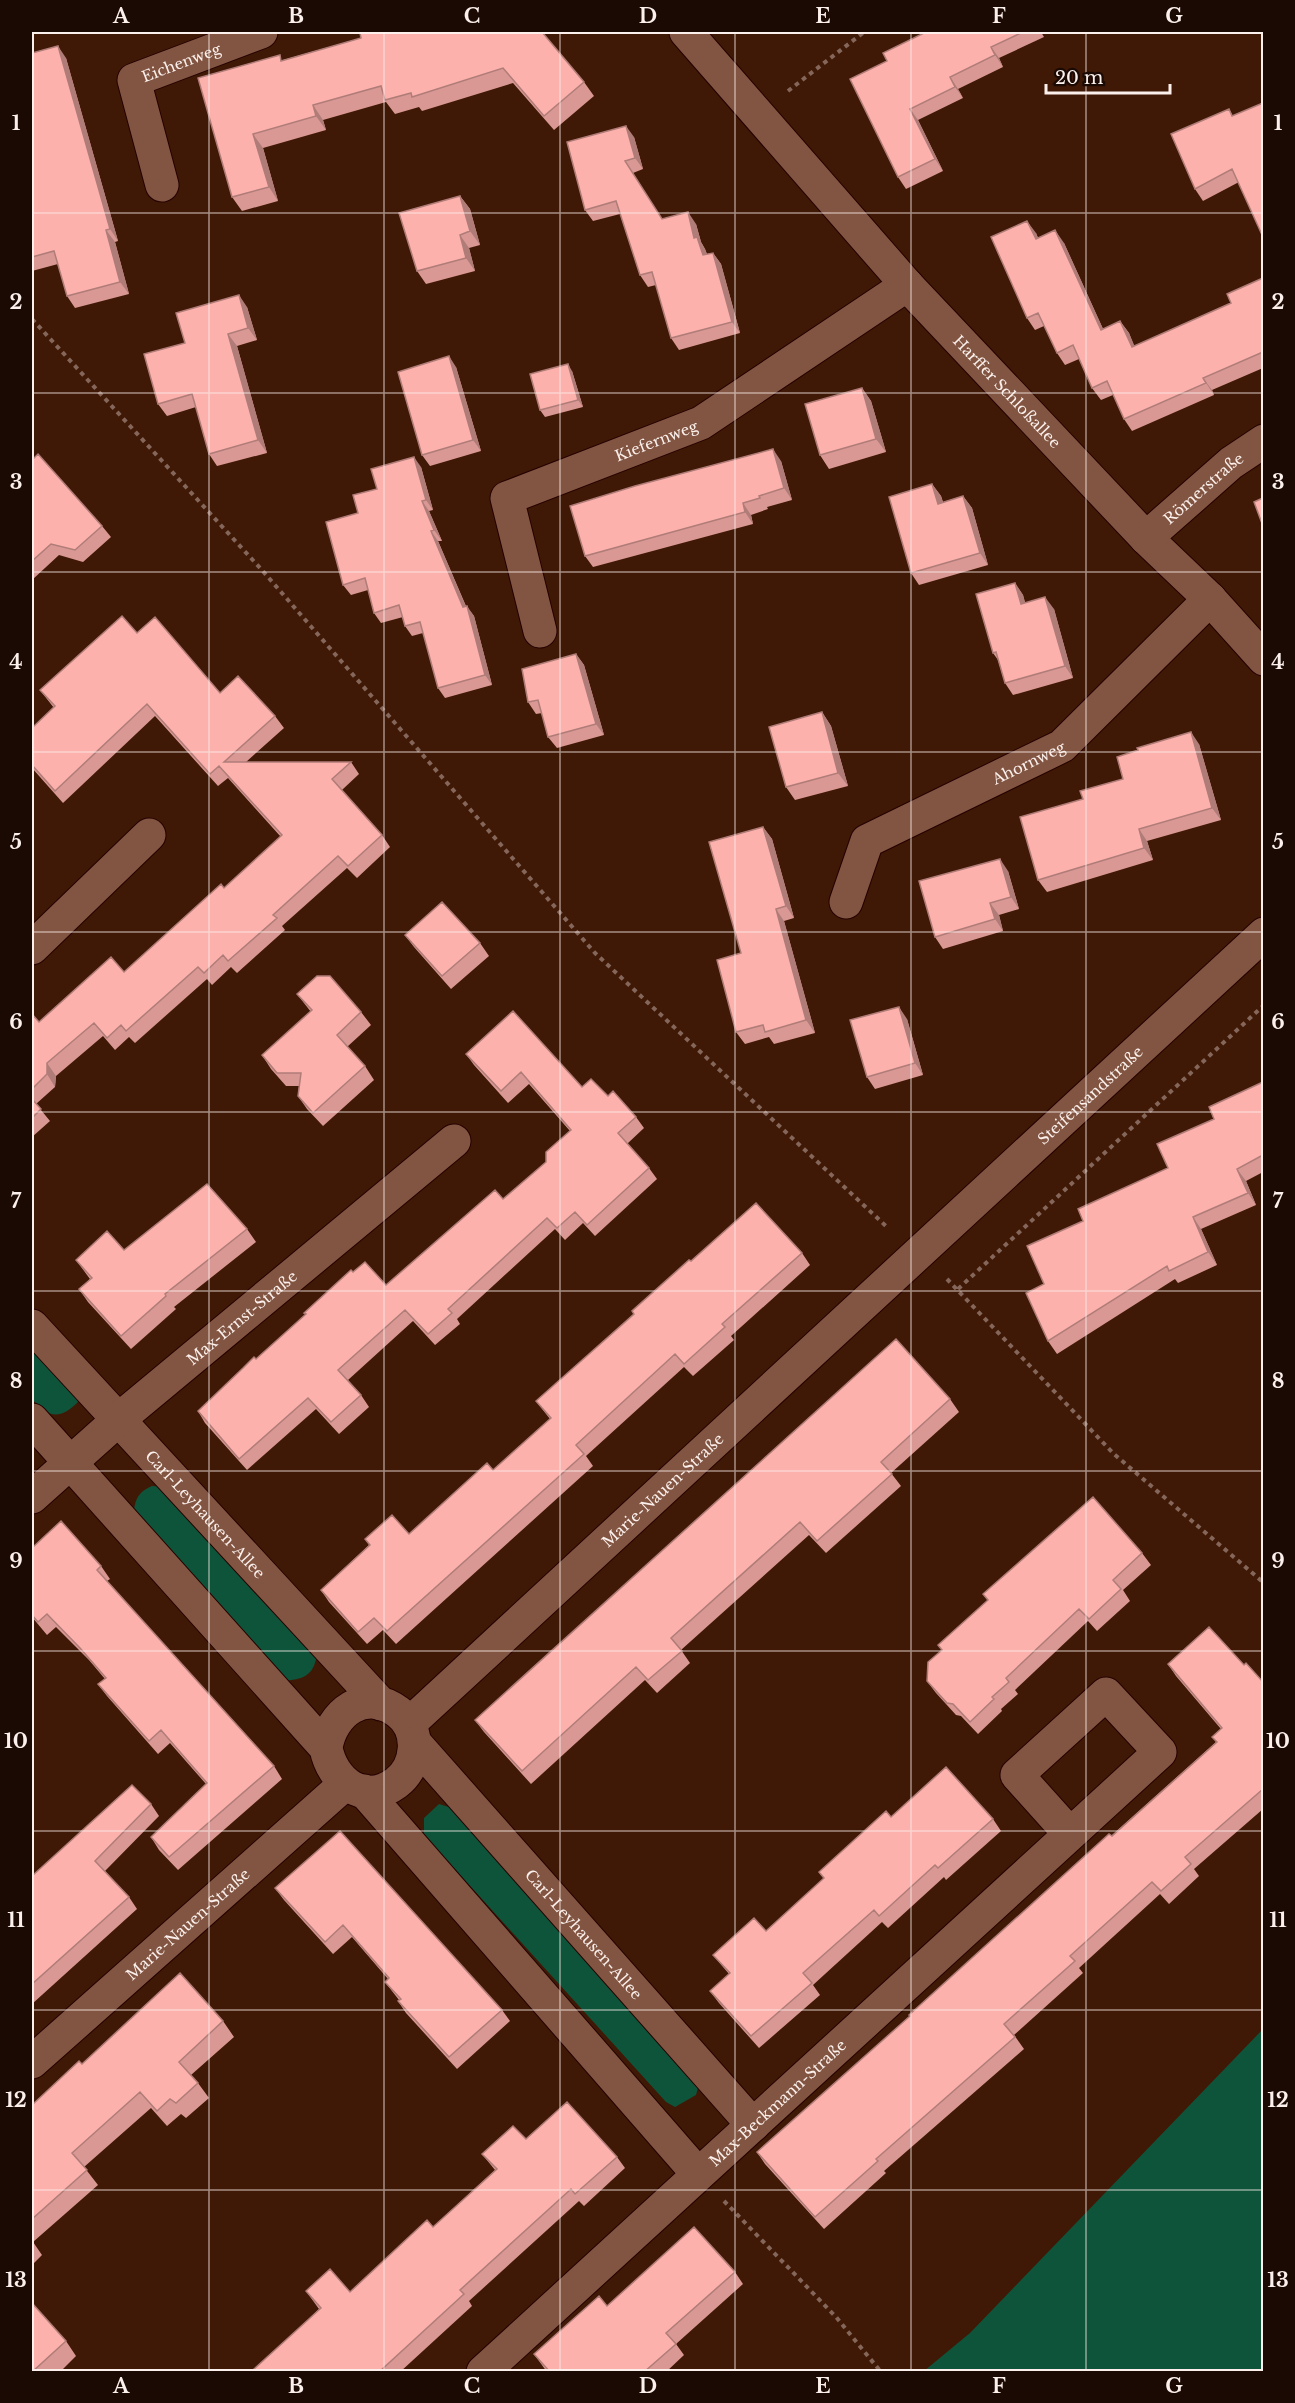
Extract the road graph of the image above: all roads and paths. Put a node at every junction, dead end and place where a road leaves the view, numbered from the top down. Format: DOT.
graph roads {
  1 [pos="261,32"];
  2 [pos="686,32"];
  3 [pos="864,32"];
  4 [pos="757,115"];
  5 [pos="162,185"];
  6 [pos="907,285"];
  7 [pos="32,319"];
  8 [pos="1263,441"];
  9 [pos="1146,538"];
  10 [pos="1210,599"];
  11 [pos="540,631"];
  12 [pos="1263,659"];
  13 [pos="149,835"];
  14 [pos="846,902"];
  15 [pos="1263,934"];
  16 [pos="32,948"];
  17 [pos="1263,1005"];
  18 [pos="454,1141"];
  19 [pos="916,1255"];
  20 [pos="958,1289"];
  21 [pos="32,1326"];
  22 [pos="32,1420"];
  23 [pos="118,1420"];
  24 [pos="70,1462"];
  25 [pos="32,1497"];
  26 [pos="1263,1583"];
  27 [pos="381,1704"];
  28 [pos="412,1734"];
  29 [pos="326,1748"];
  30 [pos="355,1788"];
  31 [pos="1070,1834"];
  32 [pos="32,2062"];
  33 [pos="753,2125"];
  34 [pos="698,2175"];
  35 [pos="483,2372"];
  36 [pos="881,2372"];
  1 -- 5 [label="street, Eichenweg"];
  2 -- 4 [label="street, Harffer Schloßallee"];
  3 -- 4 [label="path"];
  4 -- 6 [label="street, Harffer Schloßallee"];
  6 -- 9 [label="street, Harffer Schloßallee"];
  6 -- 11 [label="street, Kiefernweg"];
  7 -- 19 [label="path"];
  8 -- 9 [label="street, Römerstraße"];
  9 -- 10 [label="street, Harffer Schloßallee"];
  10 -- 12 [label="street, Harffer Schloßallee"];
  10 -- 14 [label="street, Ahornweg"];
  13 -- 16 [label="street"];
  15 -- 19 [label="street, Steifensandstraße"];
  17 -- 20 [label="path"];
  18 -- 23 [label="street, Max-Ernst-Straße"];
  19 -- 20 [label="path"];
  19 -- 28 [label="street, Marie-Nauen-Straße"];
  20 -- 26 [label="path"];
  21 -- 23 [label="street, Carl-Leyhausen-Allee"];
  22 -- 24 [label="street"];
  23 -- 24 [label="street, Max-Ernst-Straße"];
  23 -- 27 [label="street, Carl-Leyhausen-Allee"];
  24 -- 25 [label="street, Max-Ernst-Straße"];
  24 -- 29 [label="street"];
  27 -- 28 [label="street, Carl-Leyhausen-Allee"];
  27 -- 29 [label="street"];
  28 -- 30 [label="street"];
  28 -- 33 [label="street, Carl-Leyhausen-Allee"];
  29 -- 30 [label="street"];
  30 -- 32 [label="street, Marie-Nauen-Straße"];
  30 -- 34 [label="street"];
  31 -- 33 [label="street, Max-Beckmann-Straße"];
  33 -- 34 [label="street, Max-Beckmann-Straße"];
  34 -- 35 [label="street, Max-Beckmann-Straße"];
  34 -- 36 [label="path"];
}
